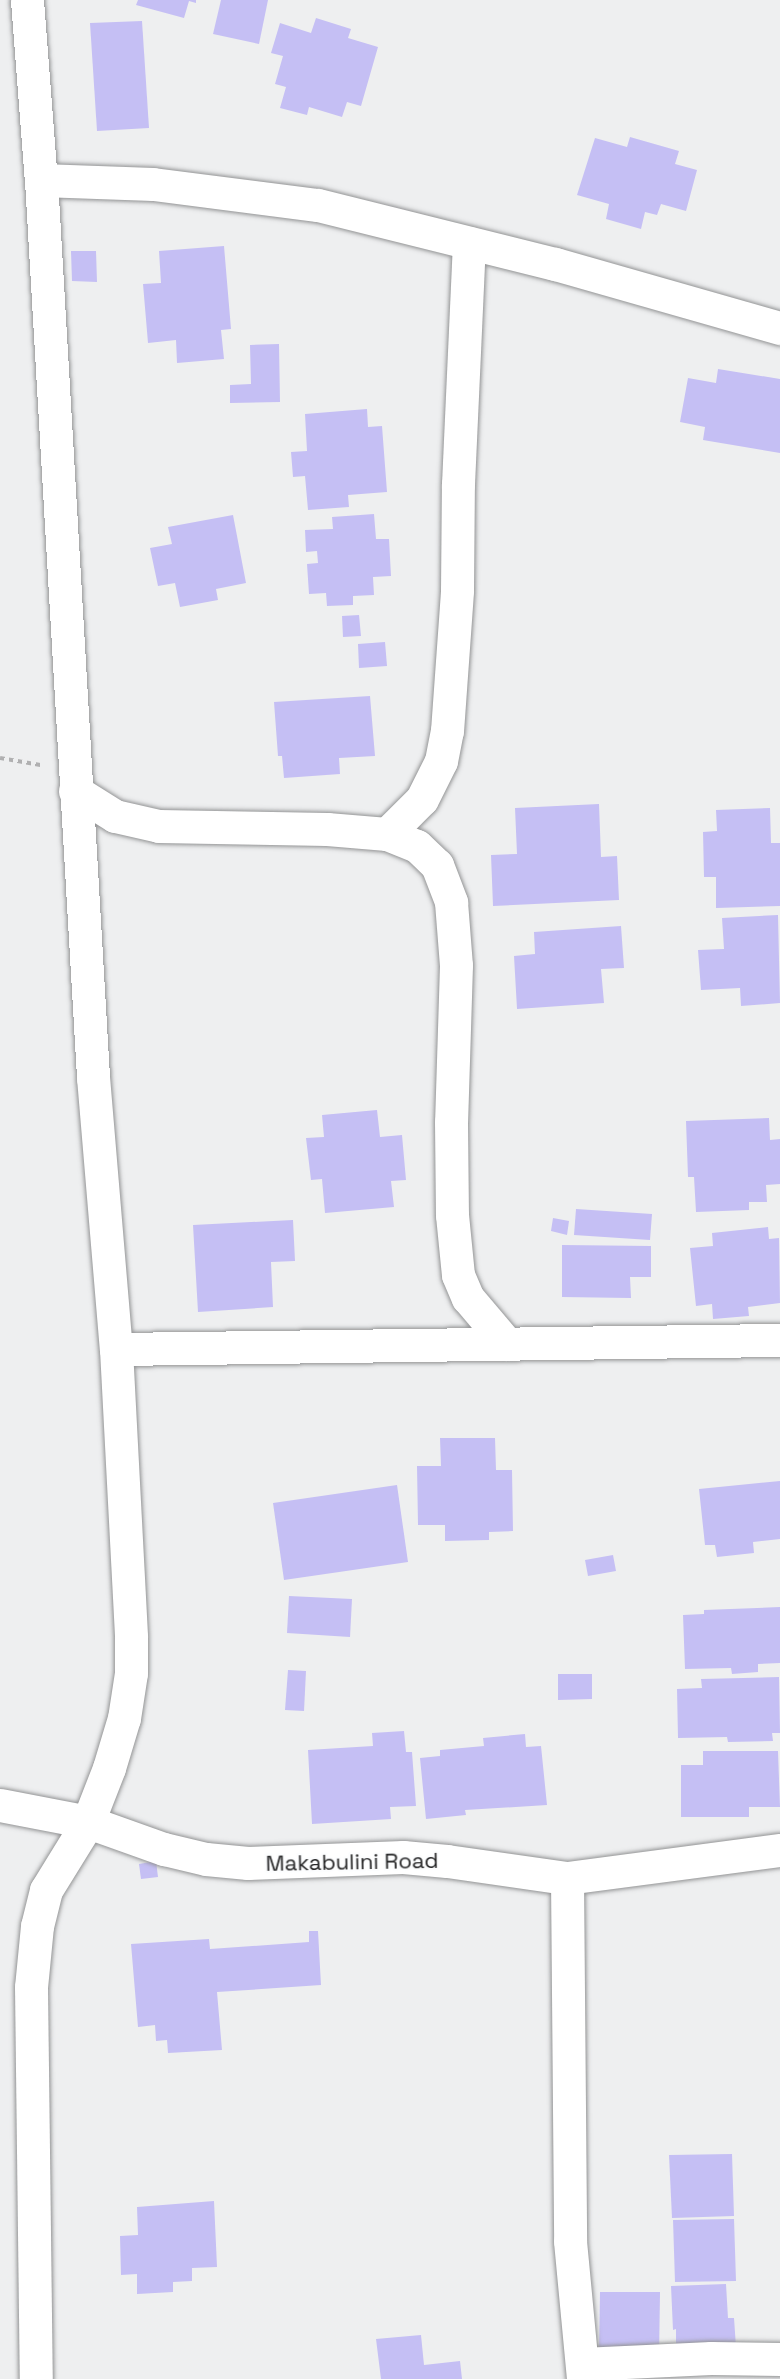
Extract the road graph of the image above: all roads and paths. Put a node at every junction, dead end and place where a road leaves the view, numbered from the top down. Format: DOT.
graph roads {
  1 [pos="27,0"];
  2 [pos="41,180"];
  3 [pos="469,243"];
  4 [pos="780,328"];
  5 [pos="0,758"];
  6 [pos="74,781"];
  7 [pos="387,834"];
  8 [pos="780,1340"];
  9 [pos="507,1344"];
  10 [pos="117,1349"];
  11 [pos="0,1805"];
  12 [pos="88,1822"];
  13 [pos="780,1850"];
  14 [pos="567,1878"];
  15 [pos="780,2359"];
  16 [pos="582,2371"];
  17 [pos="36,2379"];
  1 -- 2 [label="street"];
  2 -- 3 [label="street"];
  2 -- 6 [label="street"];
  3 -- 4 [label="street"];
  3 -- 7 [label="street"];
  5 -- 6 [label="path"];
  6 -- 7 [label="street"];
  6 -- 10 [label="street"];
  7 -- 9 [label="street"];
  8 -- 9 [label="street"];
  9 -- 10 [label="street"];
  10 -- 12 [label="street"];
  11 -- 12 [label="street, Makabulini Road"];
  12 -- 14 [label="street, Makabulini Road"];
  12 -- 17 [label="street"];
  13 -- 14 [label="street, Makabulini Road"];
  14 -- 16 [label="street"];
  15 -- 16 [label="street"];
}
